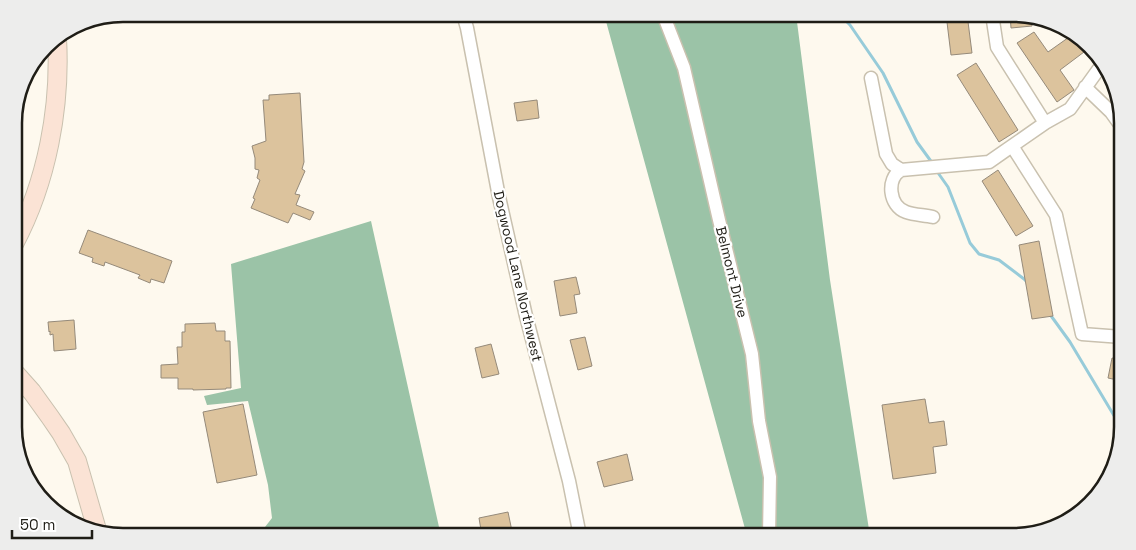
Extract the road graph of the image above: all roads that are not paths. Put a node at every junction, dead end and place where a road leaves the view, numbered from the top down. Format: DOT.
graph roads {
  1 [pos="666,22"];
  2 [pos="993,22"];
  3 [pos="465,23"];
  4 [pos="57,48"];
  5 [pos="1098,70"];
  6 [pos="871,78"];
  7 [pos="1086,88"];
  8 [pos="1113,115"];
  9 [pos="1045,123"];
  10 [pos="1012,146"];
  11 [pos="901,170"];
  12 [pos="933,217"];
  13 [pos="23,226"];
  14 [pos="1114,336"];
  15 [pos="22,381"];
  16 [pos="93,523"];
  17 [pos="578,527"];
  18 [pos="769,527"];
  1 -- 18 [label="street, Belmont Drive"];
  2 -- 9 [label="street"];
  3 -- 17 [label="street, Dogwood Lane Northwest"];
  4 -- 13 [label="street"];
  5 -- 7 [label="street"];
  6 -- 11 [label="street"];
  7 -- 8 [label="street"];
  7 -- 9 [label="street"];
  9 -- 10 [label="street"];
  10 -- 11 [label="street"];
  10 -- 14 [label="street"];
  11 -- 12 [label="street"];
  15 -- 16 [label="street"];
}
